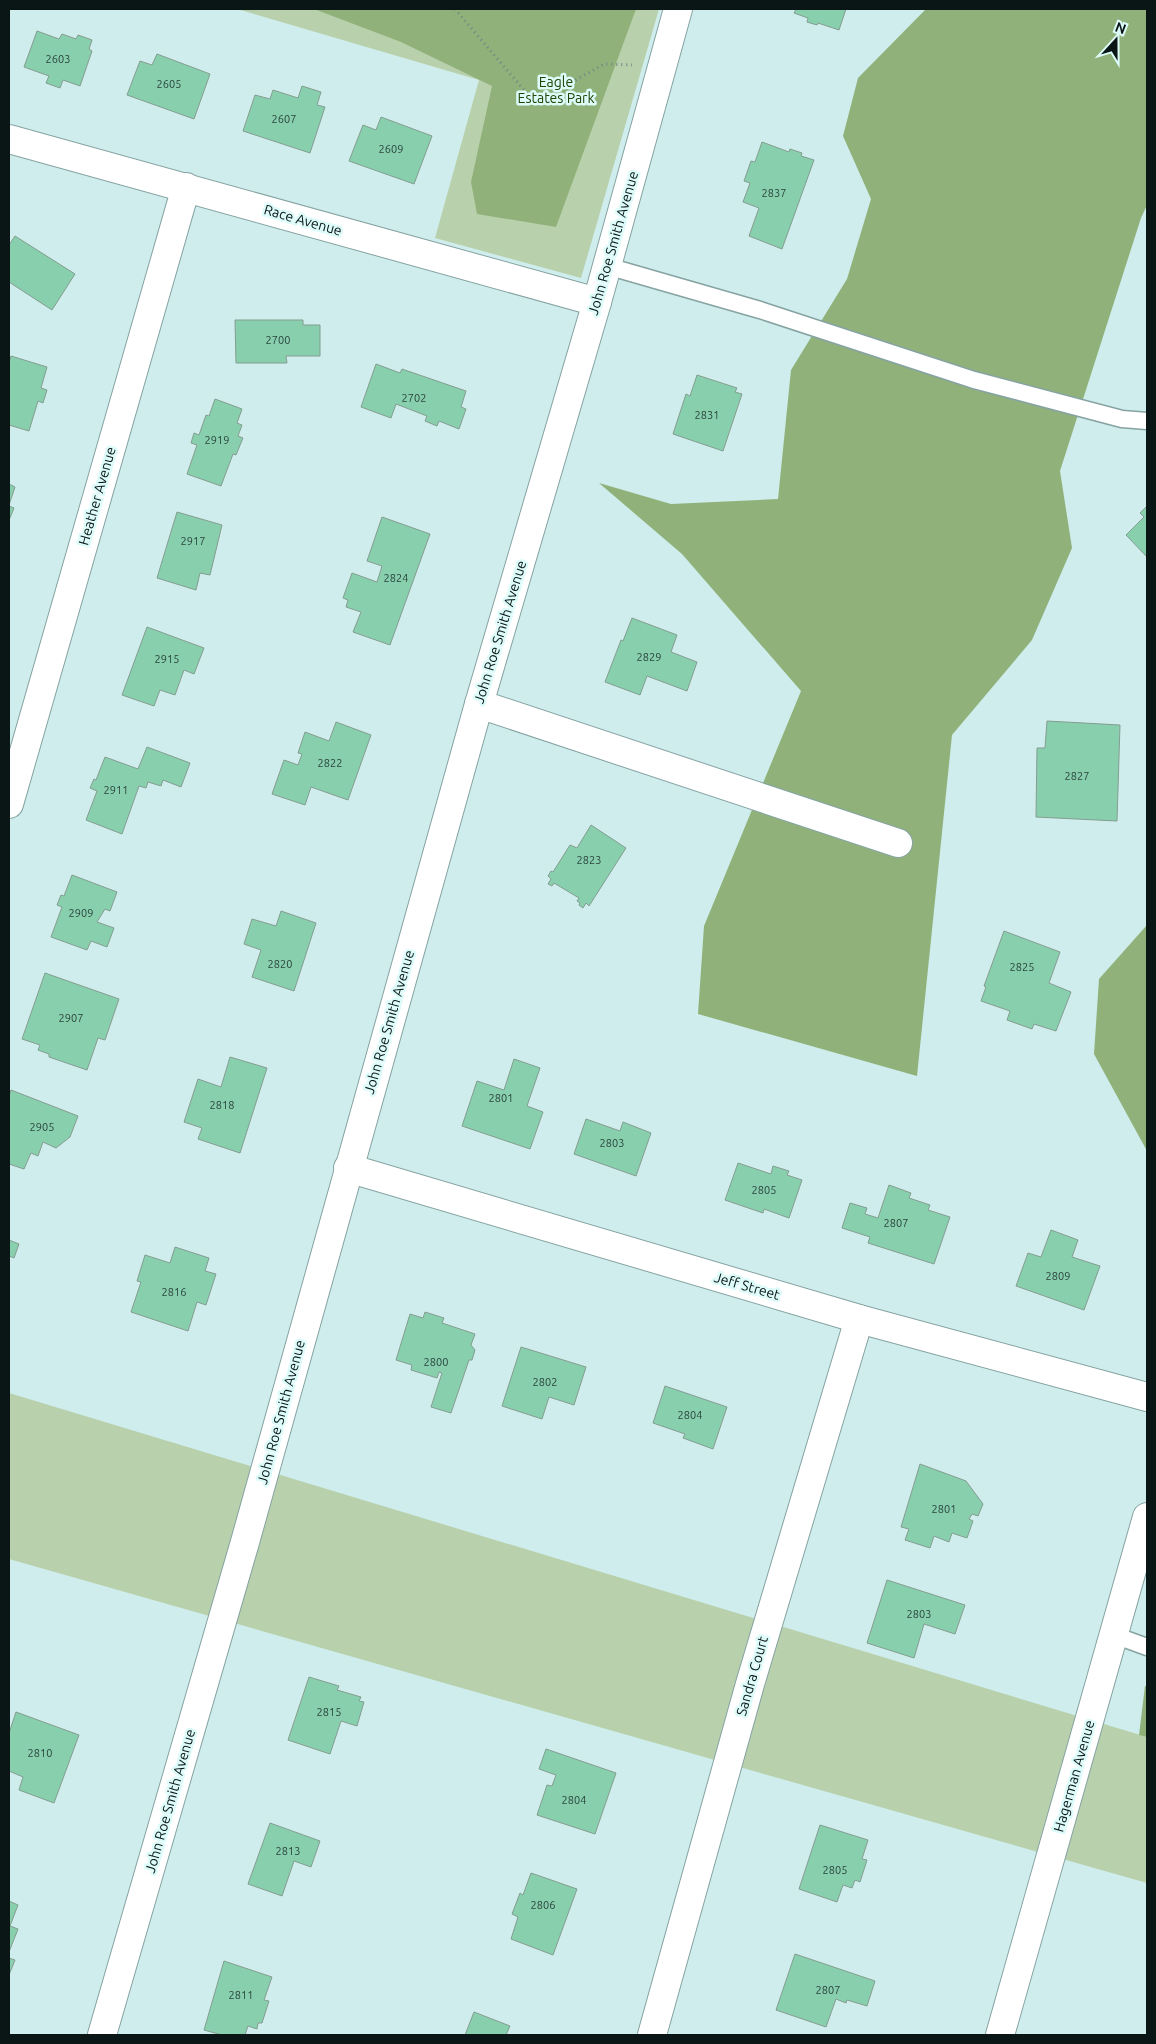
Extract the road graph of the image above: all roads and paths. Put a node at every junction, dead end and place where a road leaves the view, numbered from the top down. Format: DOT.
graph roads {
  1 [pos="455,9"];
  2 [pos="678,9"];
  3 [pos="662,67"];
  4 [pos="9,139"];
  5 [pos="186,187"];
  6 [pos="607,266"];
  7 [pos="597,302"];
  8 [pos="1147,421"];
  9 [pos="479,704"];
  10 [pos="9,804"];
  11 [pos="898,843"];
  12 [pos="348,1168"];
  13 [pos="859,1319"];
  14 [pos="1147,1397"];
  15 [pos="1147,1517"];
  16 [pos="1114,1635"];
  17 [pos="1147,1648"];
  18 [pos="102,2035"];
  19 [pos="652,2035"];
  20 [pos="1000,2035"];
  1 -- 3 [label="path"];
  2 -- 3 [label="street, John Roe Smith Avenue"];
  3 -- 6 [label="street, John Roe Smith Avenue"];
  4 -- 5 [label="street, Race Avenue"];
  5 -- 7 [label="street, Race Avenue"];
  5 -- 10 [label="street, Heather Avenue"];
  6 -- 7 [label="street, John Roe Smith Avenue"];
  6 -- 8 [label="lane"];
  7 -- 9 [label="street, John Roe Smith Avenue"];
  9 -- 11 [label="street"];
  9 -- 12 [label="street, John Roe Smith Avenue"];
  12 -- 13 [label="street, Jeff Street"];
  12 -- 18 [label="street, John Roe Smith Avenue"];
  13 -- 14 [label="street, Jeff Street"];
  13 -- 19 [label="street, Sandra Court"];
  15 -- 16 [label="street, Hagerman Avenue"];
  16 -- 17 [label="lane"];
  16 -- 20 [label="street, Hagerman Avenue"];
}
